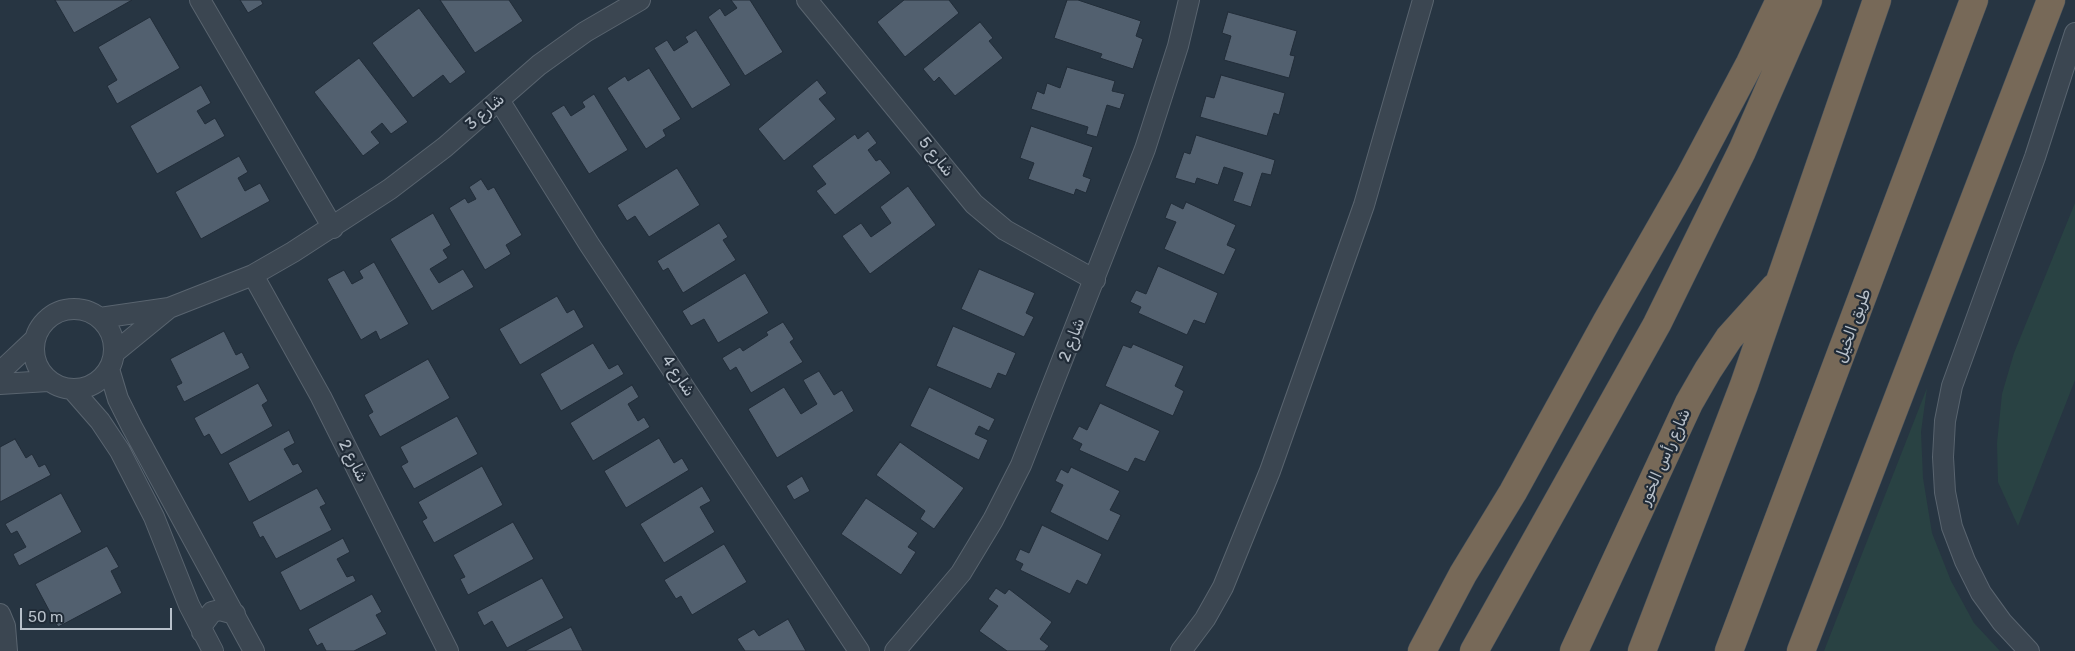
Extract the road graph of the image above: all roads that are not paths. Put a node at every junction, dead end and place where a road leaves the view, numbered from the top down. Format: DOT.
graph roads {
  1 [pos="200,0"];
  2 [pos="640,0"];
  3 [pos="807,0"];
  4 [pos="1189,0"];
  5 [pos="1422,0"];
  6 [pos="1780,0"];
  7 [pos="1808,0"];
  8 [pos="1877,0"];
  9 [pos="1974,0"];
  10 [pos="2051,0"];
  11 [pos="2075,33"];
  12 [pos="499,100"];
  13 [pos="333,228"];
  14 [pos="253,274"];
  15 [pos="1095,280"];
  16 [pos="1781,280"];
  17 [pos="169,308"];
  18 [pos="100,318"];
  19 [pos="34,340"];
  20 [pos="111,361"];
  21 [pos="0,372"];
  22 [pos="48,381"];
  23 [pos="0,384"];
  24 [pos="72,389"];
  25 [pos="0,614"];
  26 [pos="236,614"];
  27 [pos="202,632"];
  28 [pos="7,651"];
  29 [pos="213,651"];
  30 [pos="254,651"];
  31 [pos="448,651"];
  32 [pos="859,651"];
  33 [pos="895,651"];
  34 [pos="1181,651"];
  35 [pos="1422,651"];
  36 [pos="1474,651"];
  37 [pos="1574,651"];
  38 [pos="1642,651"];
  39 [pos="1729,651"];
  40 [pos="1801,651"];
  41 [pos="2029,651"];
  1 -- 13 [label="street"];
  2 -- 12 [label="street, شارع 3"];
  3 -- 15 [label="street, شارع 5"];
  4 -- 15 [label="street, شارع 2"];
  5 -- 34 [label="street"];
  6 -- 35 [label="highway"];
  7 -- 36 [label="highway"];
  8 -- 16 [label="highway"];
  9 -- 39 [label="highway, طريق الخيل"];
  10 -- 40 [label="highway"];
  11 -- 41 [label="street"];
  12 -- 13 [label="street, شارع 3"];
  12 -- 32 [label="street, شارع 4"];
  13 -- 14 [label="street, شارع 3"];
  14 -- 17 [label="street, شارع 3"];
  14 -- 31 [label="street, شارع 2"];
  15 -- 33 [label="street, شارع 2"];
  16 -- 37 [label="highway, شارع رأس الخور"];
  16 -- 38 [label="highway"];
  17 -- 18 [label="street"];
  17 -- 20 [label="street"];
  18 -- 19 [label="street"];
  18 -- 20 [label="street"];
  19 -- 21 [label="street"];
  19 -- 22 [label="street"];
  20 -- 24 [label="street"];
  20 -- 26 [label="street"];
  22 -- 23 [label="street"];
  22 -- 24 [label="street"];
  24 -- 27 [label="street"];
  25 -- 28 [label="street"];
  26 -- 27 [label="street"];
  26 -- 30 [label="street"];
  27 -- 29 [label="street"];
}
